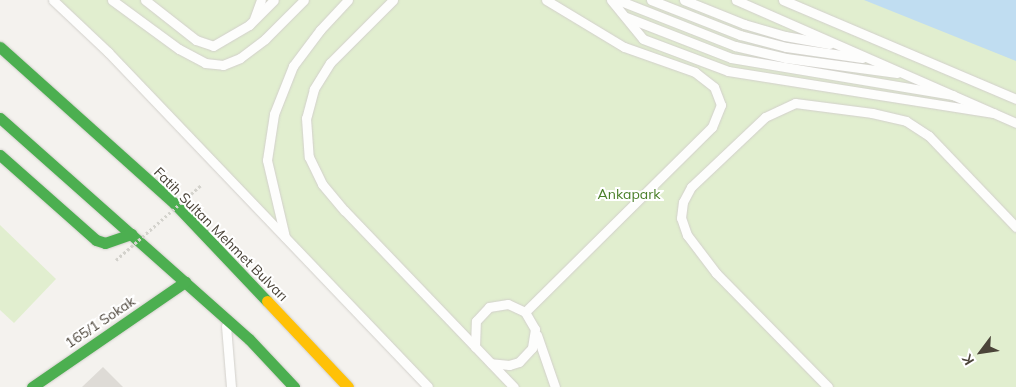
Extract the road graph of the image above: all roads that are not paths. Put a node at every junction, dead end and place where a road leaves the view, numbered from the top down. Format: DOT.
graph roads {
  1 [pos="52,0"];
  2 [pos="112,0"];
  3 [pos="145,0"];
  4 [pos="261,0"];
  5 [pos="274,0"];
  6 [pos="304,0"];
  7 [pos="348,0"];
  8 [pos="393,0"];
  9 [pos="546,0"];
  10 [pos="611,0"];
  11 [pos="618,0"];
  12 [pos="652,0"];
  13 [pos="684,0"];
  14 [pos="736,0"];
  15 [pos="783,0"];
  16 [pos="624,16"];
  17 [pos="253,21"];
  18 [pos="842,46"];
  19 [pos="0,47"];
  20 [pos="875,60"];
  21 [pos="906,75"];
  22 [pos="953,95"];
  23 [pos="1016,99"];
  24 [pos="994,113"];
  25 [pos="0,118"];
  26 [pos="1016,123"];
  27 [pos="0,155"];
  28 [pos="1016,227"];
  29 [pos="131,234"];
  30 [pos="285,238"];
  31 [pos="185,282"];
  32 [pos="525,312"];
  33 [pos="226,318"];
  34 [pos="535,329"];
  35 [pos="476,347"];
  36 [pos="490,362"];
  37 [pos="32,387"];
  38 [pos="231,387"];
  39 [pos="294,387"];
  40 [pos="348,387"];
  41 [pos="428,387"];
  42 [pos="514,387"];
  43 [pos="555,387"];
  44 [pos="828,387"];
  1 -- 30 [label="lane"];
  2 -- 6 [label="lane"];
  3 -- 17 [label="lane"];
  4 -- 17 [label="lane"];
  5 -- 17 [label="lane"];
  7 -- 30 [label="lane"];
  8 -- 35 [label="lane"];
  9 -- 32 [label="lane"];
  10 -- 16 [label="lane"];
  11 -- 21 [label="lane"];
  12 -- 20 [label="lane"];
  13 -- 18 [label="lane"];
  14 -- 18 [label="lane"];
  15 -- 23 [label="lane"];
  16 -- 22 [label="lane"];
  16 -- 24 [label="lane"];
  18 -- 20 [label="lane"];
  19 -- 40 [label="main road, Fatih Sultan Mehmet Bulvarı"];
  20 -- 21 [label="lane"];
  21 -- 22 [label="lane"];
  22 -- 24 [label="lane"];
  24 -- 26 [label="lane"];
  25 -- 29 [label="main road"];
  27 -- 29 [label="main road"];
  28 -- 44 [label="lane"];
  29 -- 31 [label="main road"];
  30 -- 41 [label="lane"];
  31 -- 33 [label="main road"];
  31 -- 37 [label="main road, 165/1 Sokak"];
  32 -- 34 [label="lane"];
  32 -- 35 [label="lane"];
  33 -- 38 [label="lane"];
  33 -- 39 [label="main road"];
  34 -- 36 [label="lane"];
  34 -- 43 [label="lane"];
  35 -- 36 [label="lane"];
  36 -- 42 [label="lane"];
}
